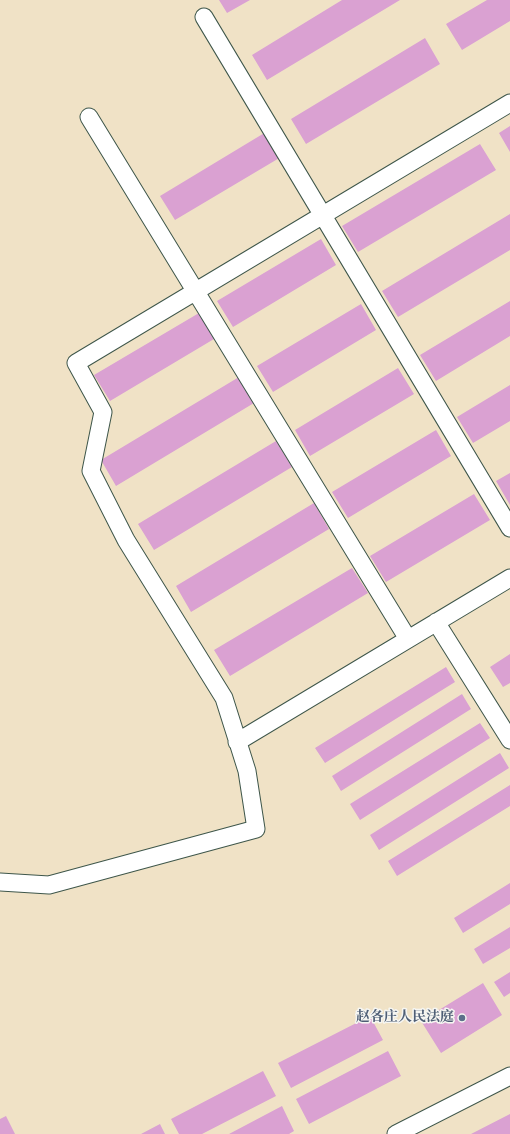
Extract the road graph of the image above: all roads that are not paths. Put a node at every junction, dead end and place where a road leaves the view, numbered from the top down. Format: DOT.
graph roads {
  1 [pos="204,17"];
  2 [pos="510,103"];
  3 [pos="89,117"];
  4 [pos="323,216"];
  5 [pos="196,292"];
  6 [pos="510,528"];
  7 [pos="510,578"];
  8 [pos="436,622"];
  9 [pos="408,639"];
  10 [pos="510,740"];
  11 [pos="237,742"];
  12 [pos="0,882"];
  13 [pos="510,1076"];
  14 [pos="396,1134"];
  1 -- 4 [label="street"];
  2 -- 4 [label="street"];
  3 -- 5 [label="street"];
  4 -- 5 [label="street"];
  4 -- 6 [label="street"];
  5 -- 9 [label="street"];
  5 -- 11 [label="street"];
  7 -- 8 [label="street"];
  8 -- 9 [label="street"];
  8 -- 10 [label="street"];
  9 -- 11 [label="street"];
  11 -- 12 [label="street"];
  13 -- 14 [label="street"];
}
